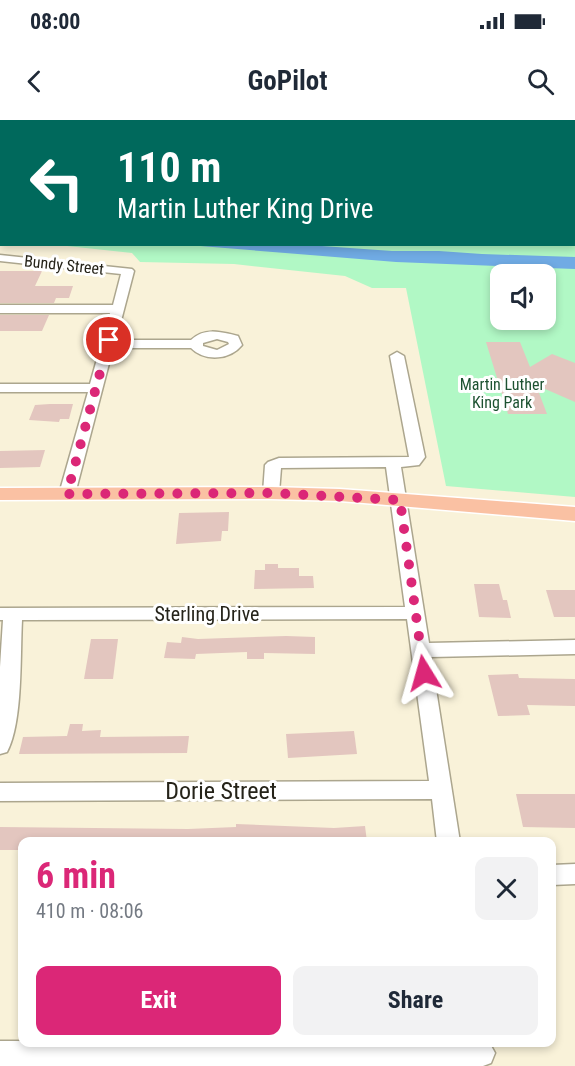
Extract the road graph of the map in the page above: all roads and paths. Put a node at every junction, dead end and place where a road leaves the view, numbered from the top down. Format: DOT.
graph roads {
  1 [pos="0,258"];
  2 [pos="0,309"];
  3 [pos="118,309"];
  4 [pos="108,344"];
  5 [pos="196,344"];
  6 [pos="397,356"];
  7 [pos="0,388"];
  8 [pos="96,388"];
  9 [pos="393,463"];
  10 [pos="271,493"];
  11 [pos="0,494"];
  12 [pos="67,494"];
  13 [pos="400,500"];
  14 [pos="575,514"];
  15 [pos="415,613"];
  16 [pos="6,614"];
  17 [pos="575,647"];
  18 [pos="420,650"];
  19 [pos="0,746"];
  20 [pos="441,790"];
  21 [pos="0,792"];
  22 [pos="448,837"];
  23 [pos="575,874"];
  24 [pos="556,875"];
  25 [pos="481,1054"];
  26 [pos="0,1055"];
  1 -- 3 [label="street, Bundy Street"];
  2 -- 3 [label="street"];
  3 -- 4 [label="street"];
  4 -- 5 [label="street"];
  4 -- 8 [label="street"];
  6 -- 9 [label="street"];
  7 -- 8 [label="street"];
  8 -- 12 [label="street"];
  9 -- 10 [label="street"];
  9 -- 13 [label="street"];
  10 -- 12 [label="main road"];
  10 -- 13 [label="main road"];
  11 -- 12 [label="main road"];
  13 -- 14 [label="main road"];
  13 -- 15 [label="street"];
  15 -- 16 [label="street, Sterling Drive"];
  15 -- 18 [label="street"];
  16 -- 19 [label="street"];
  17 -- 18 [label="street"];
  18 -- 20 [label="street"];
  20 -- 21 [label="street, Dorie Street"];
  20 -- 22 [label="street"];
  23 -- 24 [label="street"];
  25 -- 26 [label="street"];
}
